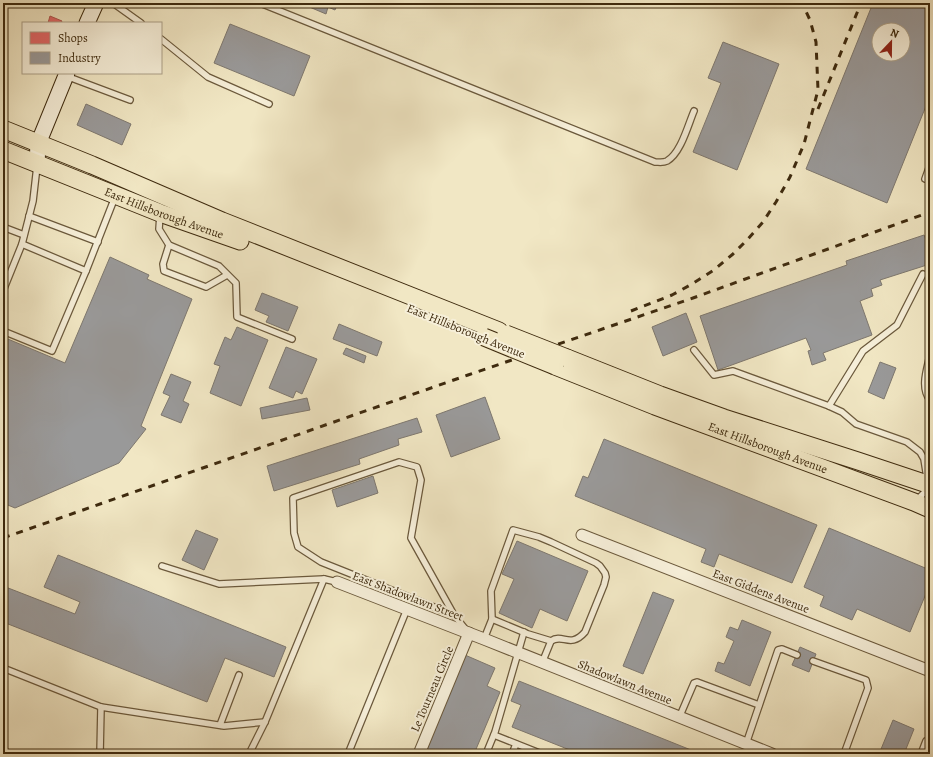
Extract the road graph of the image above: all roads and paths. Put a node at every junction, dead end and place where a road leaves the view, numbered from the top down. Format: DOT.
graph roads {
  1 [pos="96,3"];
  2 [pos="113,3"];
  3 [pos="260,3"];
  4 [pos="87,22"];
  5 [pos="140,22"];
  6 [pos="162,40"];
  7 [pos="66,74"];
  8 [pos="130,100"];
  9 [pos="269,104"];
  10 [pos="694,111"];
  11 [pos="3,129"];
  12 [pos="38,144"];
  13 [pos="3,150"];
  14 [pos="38,164"];
  15 [pos="930,165"];
  16 [pos="925,179"];
  17 [pos="116,195"];
  18 [pos="160,213"];
  19 [pos="29,216"];
  20 [pos="3,227"];
  21 [pos="24,235"];
  22 [pos="98,242"];
  23 [pos="22,244"];
  24 [pos="169,245"];
  25 [pos="86,271"];
  26 [pos="923,274"];
  27 [pos="227,275"];
  28 [pos="3,291"];
  29 [pos="3,331"];
  30 [pos="491,334"];
  31 [pos="292,339"];
  32 [pos="694,350"];
  33 [pos="930,355"];
  34 [pos="561,362"];
  35 [pos="930,400"];
  36 [pos="829,406"];
  37 [pos="929,484"];
  38 [pos="914,502"];
  39 [pos="930,509"];
  40 [pos="582,535"];
  41 [pos="162,566"];
  42 [pos="324,579"];
  43 [pos="337,582"];
  44 [pos="406,609"];
  45 [pos="454,615"];
  46 [pos="492,619"];
  47 [pos="524,632"];
  48 [pos="469,633"];
  49 [pos="484,639"];
  50 [pos="550,641"];
  51 [pos="518,653"];
  52 [pos="797,655"];
  53 [pos="813,661"];
  54 [pos="542,663"];
  55 [pos="3,668"];
  56 [pos="930,671"];
  57 [pos="240,675"];
  58 [pos="759,705"];
  59 [pos="101,707"];
  60 [pos="680,718"];
  61 [pos="265,722"];
  62 [pos="220,725"];
  63 [pos="494,735"];
  64 [pos="930,740"];
  65 [pos="516,744"];
  66 [pos="746,744"];
  67 [pos="100,754"];
  68 [pos="250,754"];
  69 [pos="348,754"];
  70 [pos="419,754"];
  71 [pos="486,754"];
  72 [pos="512,754"];
  73 [pos="542,754"];
  74 [pos="772,754"];
  75 [pos="844,754"];
  76 [pos="921,754"];
  1 -- 4 [label="street"];
  2 -- 5 [label="lane"];
  3 -- 10 [label="lane"];
  6 -- 9 [label="lane"];
  7 -- 8 [label="lane"];
  7 -- 12 [label="street"];
  11 -- 12 [label="main road, East Hillsborough Avenue"];
  12 -- 14 [label="street"];
  12 -- 30 [label="main road, East Hillsborough Avenue"];
  13 -- 14 [label="main road, East Hillsborough Avenue"];
  14 -- 17 [label="main road, East Hillsborough Avenue"];
  14 -- 19 [label="lane"];
  15 -- 16 [label="lane"];
  17 -- 18 [label="main road, East Hillsborough Avenue"];
  17 -- 22 [label="lane"];
  18 -- 24 [label="lane"];
  18 -- 30 [label="main road, East Hillsborough Avenue"];
  19 -- 21 [label="lane"];
  19 -- 22 [label="lane"];
  20 -- 21 [label="lane"];
  21 -- 23 [label="lane"];
  22 -- 25 [label="lane"];
  23 -- 25 [label="lane"];
  23 -- 28 [label="lane"];
  24 -- 27 [label="lane"];
  24 -- 27 [label="lane"];
  25 -- 29 [label="lane"];
  26 -- 36 [label="lane"];
  27 -- 31 [label="lane"];
  30 -- 34 [label="main road, East Hillsborough Avenue, bridge"];
  32 -- 36 [label="lane"];
  33 -- 35 [label="lane"];
  34 -- 37 [label="main road, East Hillsborough Avenue"];
  34 -- 38 [label="main road, East Hillsborough Avenue"];
  36 -- 37 [label="lane"];
  37 -- 38 [label="lane"];
  38 -- 39 [label="main road, East Hillsborough Avenue"];
  40 -- 56 [label="street, East Giddens Avenue"];
  41 -- 42 [label="lane"];
  42 -- 43 [label="lane"];
  42 -- 61 [label="lane"];
  43 -- 44 [label="street, East Shadowlawn Street"];
  44 -- 48 [label="street, East Shadowlawn Street"];
  44 -- 69 [label="lane"];
  45 -- 45 [label="lane"];
  45 -- 48 [label="lane"];
  46 -- 47 [label="lane"];
  46 -- 49 [label="lane"];
  46 -- 50 [label="lane"];
  47 -- 50 [label="lane"];
  47 -- 51 [label="lane"];
  48 -- 49 [label="street, Shadowlawn Avenue"];
  48 -- 70 [label="street, Le Tourneau Circle"];
  49 -- 51 [label="street, Shadowlawn Avenue"];
  50 -- 54 [label="lane"];
  51 -- 54 [label="street, Shadowlawn Avenue"];
  51 -- 63 [label="lane"];
  52 -- 58 [label="lane"];
  53 -- 75 [label="lane"];
  54 -- 60 [label="street, Shadowlawn Avenue"];
  55 -- 59 [label="lane"];
  57 -- 62 [label="lane"];
  58 -- 60 [label="lane"];
  58 -- 66 [label="lane"];
  59 -- 62 [label="lane"];
  59 -- 67 [label="lane"];
  60 -- 66 [label="street, Shadowlawn Avenue"];
  61 -- 62 [label="lane"];
  61 -- 68 [label="lane"];
  63 -- 65 [label="lane"];
  63 -- 71 [label="lane"];
  64 -- 76 [label="lane"];
  65 -- 72 [label="lane"];
  65 -- 73 [label="lane"];
  66 -- 74 [label="street, Shadowlawn Avenue"];
}
